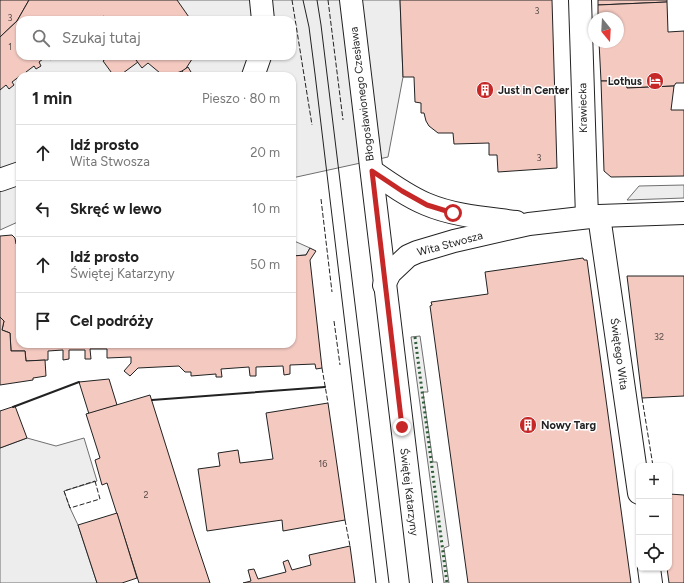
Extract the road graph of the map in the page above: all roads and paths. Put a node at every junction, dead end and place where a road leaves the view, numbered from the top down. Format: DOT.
graph roads {
  1 [pos="261,0"];
  2 [pos="351,0"];
  3 [pos="580,0"];
  4 [pos="263,16"];
  5 [pos="259,60"];
  6 [pos="254,72"];
  7 [pos="372,171"];
  8 [pos="16,174"];
  9 [pos="0,180"];
  10 [pos="376,211"];
  11 [pos="684,213"];
  12 [pos="593,216"];
  13 [pos="529,224"];
  14 [pos="384,285"];
  15 [pos="636,475"];
  16 [pos="649,571"];
  17 [pos="421,583"];
  18 [pos="651,583"];
  1 -- 4 [label="street"];
  2 -- 7 [label="street, Błogosławionego Czesława"];
  3 -- 12 [label="street, Krawiecka"];
  5 -- 6 [label="street"];
  7 -- 10 [label="street, Błogosławionego Czesława"];
  7 -- 13 [label="street, Wita Stwosza"];
  8 -- 9 [label="street"];
  10 -- 14 [label="street, Świętej Katarzyny"];
  11 -- 12 [label="street, Wita Stwosza"];
  12 -- 13 [label="street, Wita Stwosza"];
  12 -- 15 [label="street, Świętego Wita"];
  13 -- 14 [label="street, Wita Stwosza"];
  14 -- 17 [label="street, Świętej Katarzyny"];
  16 -- 18 [label="street"];
}
